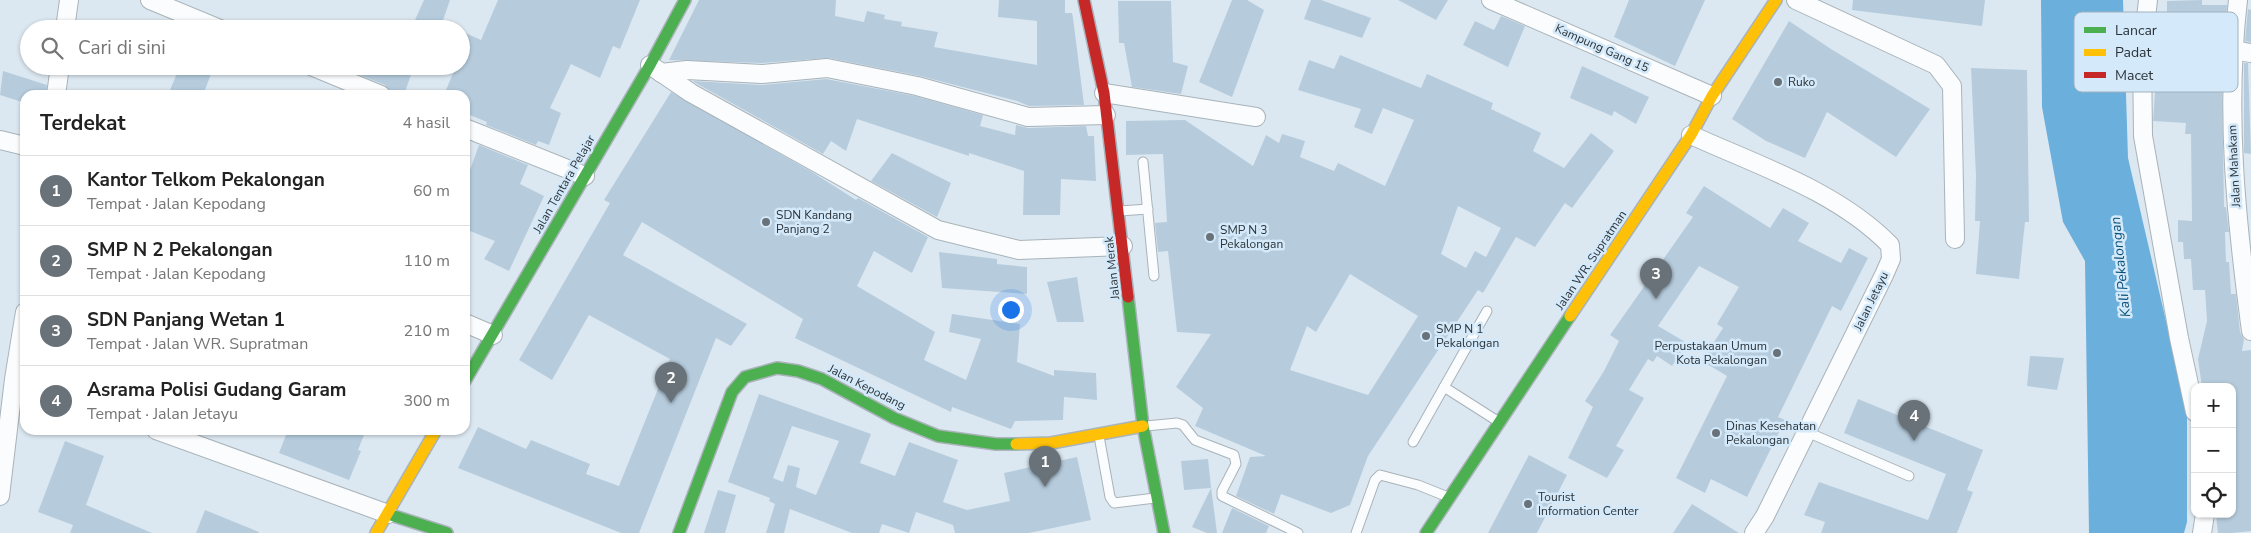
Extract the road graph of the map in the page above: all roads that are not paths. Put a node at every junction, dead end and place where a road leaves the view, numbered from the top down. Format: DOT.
graph roads {
  1 [pos="69,0"];
  2 [pos="150,0"];
  3 [pos="685,0"];
  4 [pos="1084,0"];
  5 [pos="1492,0"];
  6 [pos="1776,0"];
  7 [pos="1796,0"];
  8 [pos="66,20"];
  9 [pos="198,20"];
  10 [pos="2238,51"];
  11 [pos="2251,53"];
  12 [pos="656,69"];
  13 [pos="59,75"];
  14 [pos="333,75"];
  15 [pos="57,90"];
  16 [pos="369,90"];
  17 [pos="2142,92"];
  18 [pos="2232,92"];
  19 [pos="1104,93"];
  20 [pos="1712,96"];
  21 [pos="1106,115"];
  22 [pos="1256,117"];
  23 [pos="470,130"];
  24 [pos="1691,135"];
  25 [pos="0,140"];
  26 [pos="20,145"];
  27 [pos="1143,162"];
  28 [pos="585,176"];
  29 [pos="1148,208"];
  30 [pos="1119,211"];
  31 [pos="1955,239"];
  32 [pos="1123,246"];
  33 [pos="1154,276"];
  34 [pos="1487,311"];
  35 [pos="470,325"];
  36 [pos="2251,330"];
  37 [pos="493,335"];
  38 [pos="20,340"];
  39 [pos="470,373"];
  40 [pos="13,379"];
  41 [pos="1444,387"];
  42 [pos="2191,394"];
  43 [pos="1500,422"];
  44 [pos="1143,426"];
  45 [pos="1807,432"];
  46 [pos="170,435"];
  47 [pos="433,435"];
  48 [pos="1099,436"];
  49 [pos="1413,442"];
  50 [pos="1909,476"];
  51 [pos="0,496"];
  52 [pos="1158,498"];
  53 [pos="1449,498"];
  54 [pos="388,514"];
  55 [pos="2204,518"];
  56 [pos="1756,532"];
  57 [pos="376,533"];
  58 [pos="447,533"];
  59 [pos="679,533"];
  60 [pos="1164,533"];
  61 [pos="1298,533"];
  62 [pos="1356,533"];
  63 [pos="1426,533"];
  64 [pos="2202,533"];
  1 -- 8 [label="street"];
  2 -- 9 [label="street"];
  3 -- 12 [label="street, Jalan Tentara Pelajar"];
  4 -- 19 [label="street, Jalan Merak"];
  5 -- 20 [label="street, Kampung Gang 15"];
  6 -- 20 [label="street, Jalan WR. Supratman"];
  7 -- 31 [label="street"];
  10 -- 11 [label="street"];
  12 -- 21 [label="street"];
  12 -- 28 [label="street, Jalan Tentara Pelajar"];
  12 -- 32 [label="street"];
  13 -- 15 [label="street"];
  14 -- 16 [label="street"];
  17 -- 42 [label="street"];
  18 -- 36 [label="street, Jalan Mahakam"];
  19 -- 21 [label="street, Jalan Merak"];
  19 -- 22 [label="street"];
  20 -- 24 [label="street, Jalan WR. Supratman"];
  21 -- 30 [label="street, Jalan Merak"];
  23 -- 28 [label="street"];
  24 -- 43 [label="street, Jalan WR. Supratman"];
  24 -- 45 [label="street, Jalan Jetayu"];
  25 -- 26 [label="street"];
  27 -- 29 [label="lane"];
  28 -- 37 [label="street, Jalan Tentara Pelajar"];
  29 -- 30 [label="lane"];
  29 -- 33 [label="lane"];
  30 -- 32 [label="street, Jalan Merak"];
  32 -- 44 [label="street, Jalan Merak"];
  34 -- 41 [label="lane"];
  35 -- 37 [label="street"];
  37 -- 39 [label="street, Jalan Tentara Pelajar"];
  38 -- 40 [label="street"];
  40 -- 51 [label="street"];
  41 -- 43 [label="lane"];
  41 -- 49 [label="lane"];
  43 -- 53 [label="street, Jalan WR. Supratman"];
  44 -- 48 [label="street, Jalan Kepodang"];
  44 -- 52 [label="street, Jalan Merak"];
  44 -- 61 [label="lane"];
  45 -- 50 [label="lane"];
  45 -- 56 [label="street, Jalan Jetayu"];
  46 -- 54 [label="street"];
  47 -- 54 [label="street"];
  48 -- 52 [label="lane"];
  48 -- 59 [label="street, Jalan Kepodang"];
  52 -- 60 [label="street, Jalan Merak"];
  53 -- 62 [label="lane"];
  53 -- 63 [label="street, Jalan WR. Supratman"];
  54 -- 57 [label="street"];
  54 -- 58 [label="street"];
  55 -- 64 [label="street"];
}
